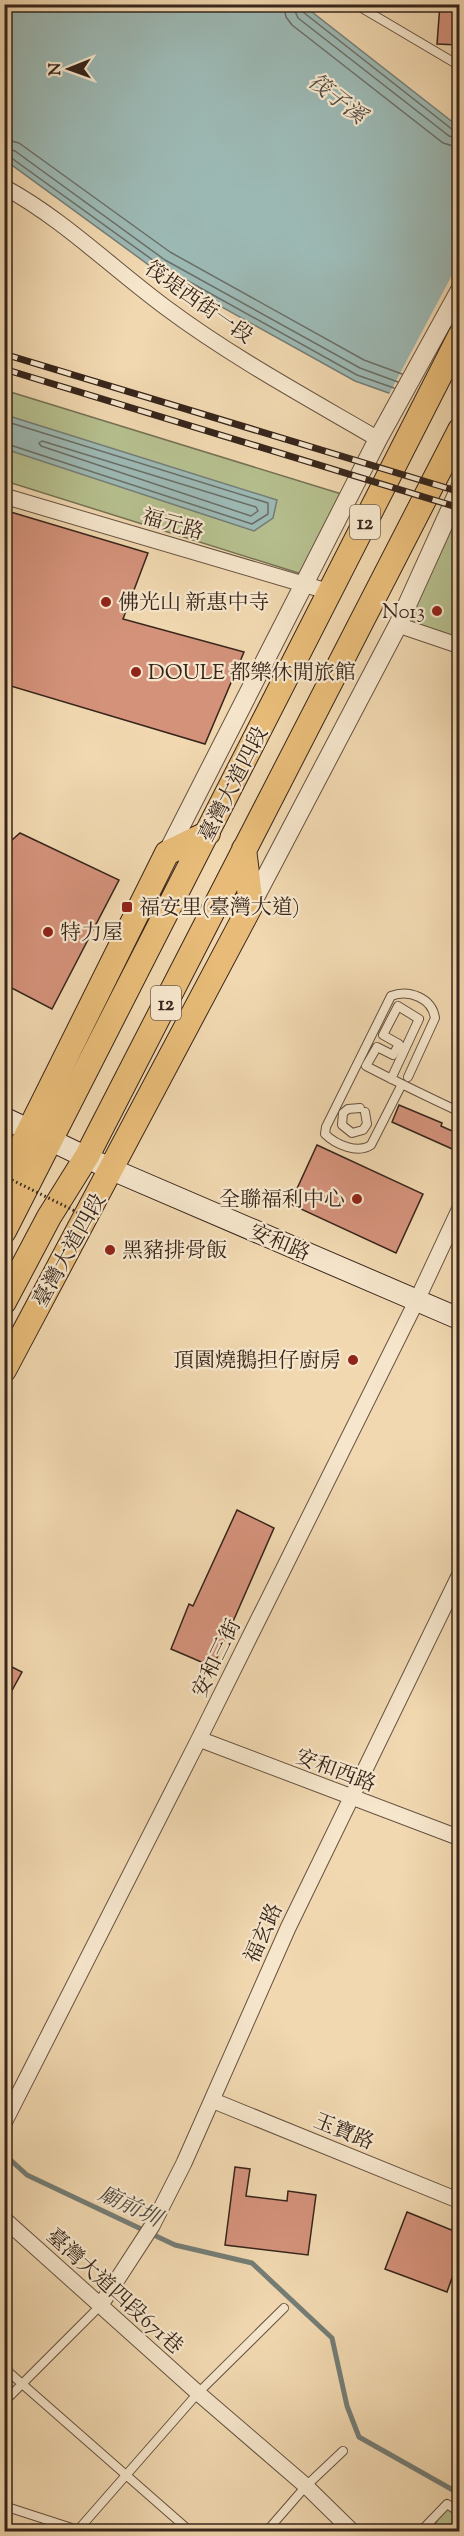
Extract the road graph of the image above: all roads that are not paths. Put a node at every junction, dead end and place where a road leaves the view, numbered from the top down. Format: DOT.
graph roads {
  1 [pos="355,4"];
  2 [pos="459,66"];
  3 [pos="4,187"];
  4 [pos="459,290"];
  5 [pos="459,336"];
  6 [pos="459,430"];
  7 [pos="389,445"];
  8 [pos="459,488"];
  9 [pos="4,496"];
  10 [pos="306,585"];
  11 [pos="330,592"];
  12 [pos="398,625"];
  13 [pos="459,646"];
  14 [pos="208,833"];
  15 [pos="244,849"];
  16 [pos="167,853"];
  17 [pos="251,905"];
  18 [pos="408,1077"];
  19 [pos="391,1079"];
  20 [pos="402,1084"];
  21 [pos="459,1112"];
  22 [pos="4,1118"];
  23 [pos="41,1134"];
  24 [pos="87,1156"];
  25 [pos="113,1170"];
  26 [pos="4,1181"];
  27 [pos="459,1208"];
  28 [pos="4,1231"];
  29 [pos="417,1300"];
  30 [pos="4,1302"];
  31 [pos="459,1319"];
  32 [pos="4,1370"];
  33 [pos="459,1574"];
  34 [pos="199,1739"];
  35 [pos="350,1798"];
  36 [pos="459,1838"];
  37 [pos="214,2101"];
  38 [pos="4,2123"];
  39 [pos="459,2200"];
  40 [pos="4,2219"];
  41 [pos="100,2306"];
  42 [pos="284,2308"];
  43 [pos="4,2368"];
  44 [pos="22,2384"];
  45 [pos="198,2393"];
  46 [pos="4,2402"];
  47 [pos="343,2451"];
  48 [pos="126,2477"];
  49 [pos="306,2486"];
  50 [pos="4,2506"];
  51 [pos="459,2512"];
  52 [pos="4,2526"];
  53 [pos="22,2532"];
  54 [pos="191,2532"];
  55 [pos="266,2532"];
  56 [pos="353,2532"];
  57 [pos="420,2532"];
  1 -- 2 [label="lane"];
  3 -- 7 [label="street, 筏堤西街一段"];
  4 -- 7 [label="street, 臺灣大道四段"];
  5 -- 7 [label="main road, 臺灣大道四段 / 12"];
  6 -- 15 [label="main road, 臺灣大道四段 / 12"];
  7 -- 10 [label="street, 臺灣大道四段"];
  7 -- 11 [label="main road, 臺灣大道四段 / 12"];
  8 -- 12 [label="street, 臺灣大道四段"];
  9 -- 10 [label="street, 福元路"];
  10 -- 11 [label="street, 福元路"];
  10 -- 16 [label="street, 臺灣大道四段"];
  11 -- 14 [label="main road, 臺灣大道四段 / 12"];
  12 -- 13 [label="street"];
  12 -- 17 [label="street, 臺灣大道四段"];
  14 -- 16 [label="main road"];
  14 -- 23 [label="main road, 臺灣大道四段 / 12"];
  15 -- 17 [label="main road"];
  15 -- 24 [label="main road, 臺灣大道四段 / 12"];
  16 -- 23 [label="main road, 臺灣大道四段"];
  17 -- 25 [label="main road, 臺灣大道四段"];
  18 -- 20 [label="lane"];
  19 -- 19 [label="lane"];
  19 -- 20 [label="lane"];
  20 -- 21 [label="lane"];
  22 -- 23 [label="main road, 安和路"];
  23 -- 24 [label="main road, 安和路"];
  23 -- 26 [label="main road, 臺灣大道四段 / 12"];
  23 -- 28 [label="main road, 臺灣大道四段 / 12"];
  24 -- 25 [label="main road, 安和路"];
  24 -- 30 [label="main road, 臺灣大道四段 / 12"];
  25 -- 29 [label="main road, 安和路"];
  25 -- 32 [label="main road, 臺灣大道四段"];
  27 -- 29 [label="street, 安和三街"];
  29 -- 31 [label="main road, 安和路"];
  29 -- 34 [label="street, 安和三街"];
  33 -- 35 [label="street, 福玄路"];
  34 -- 35 [label="street, 安和西路"];
  34 -- 38 [label="street, 安和三街"];
  35 -- 36 [label="street, 安和西路"];
  35 -- 37 [label="street, 福玄路"];
  37 -- 39 [label="street, 玉寶路"];
  37 -- 41 [label="street, 福玄路"];
  40 -- 41 [label="street, 臺灣大道四段671巷"];
  41 -- 44 [label="lane"];
  41 -- 45 [label="street, 臺灣大道四段671巷"];
  42 -- 45 [label="lane"];
  43 -- 44 [label="lane"];
  44 -- 46 [label="lane"];
  44 -- 48 [label="lane"];
  45 -- 48 [label="lane"];
  45 -- 49 [label="street, 臺灣大道四段671巷"];
  47 -- 49 [label="lane"];
  48 -- 50 [label="lane"];
  48 -- 54 [label="lane"];
  49 -- 55 [label="lane"];
  49 -- 56 [label="street, 臺灣大道四段671巷"];
  51 -- 57 [label="lane"];
  52 -- 53 [label="lane"];
}
